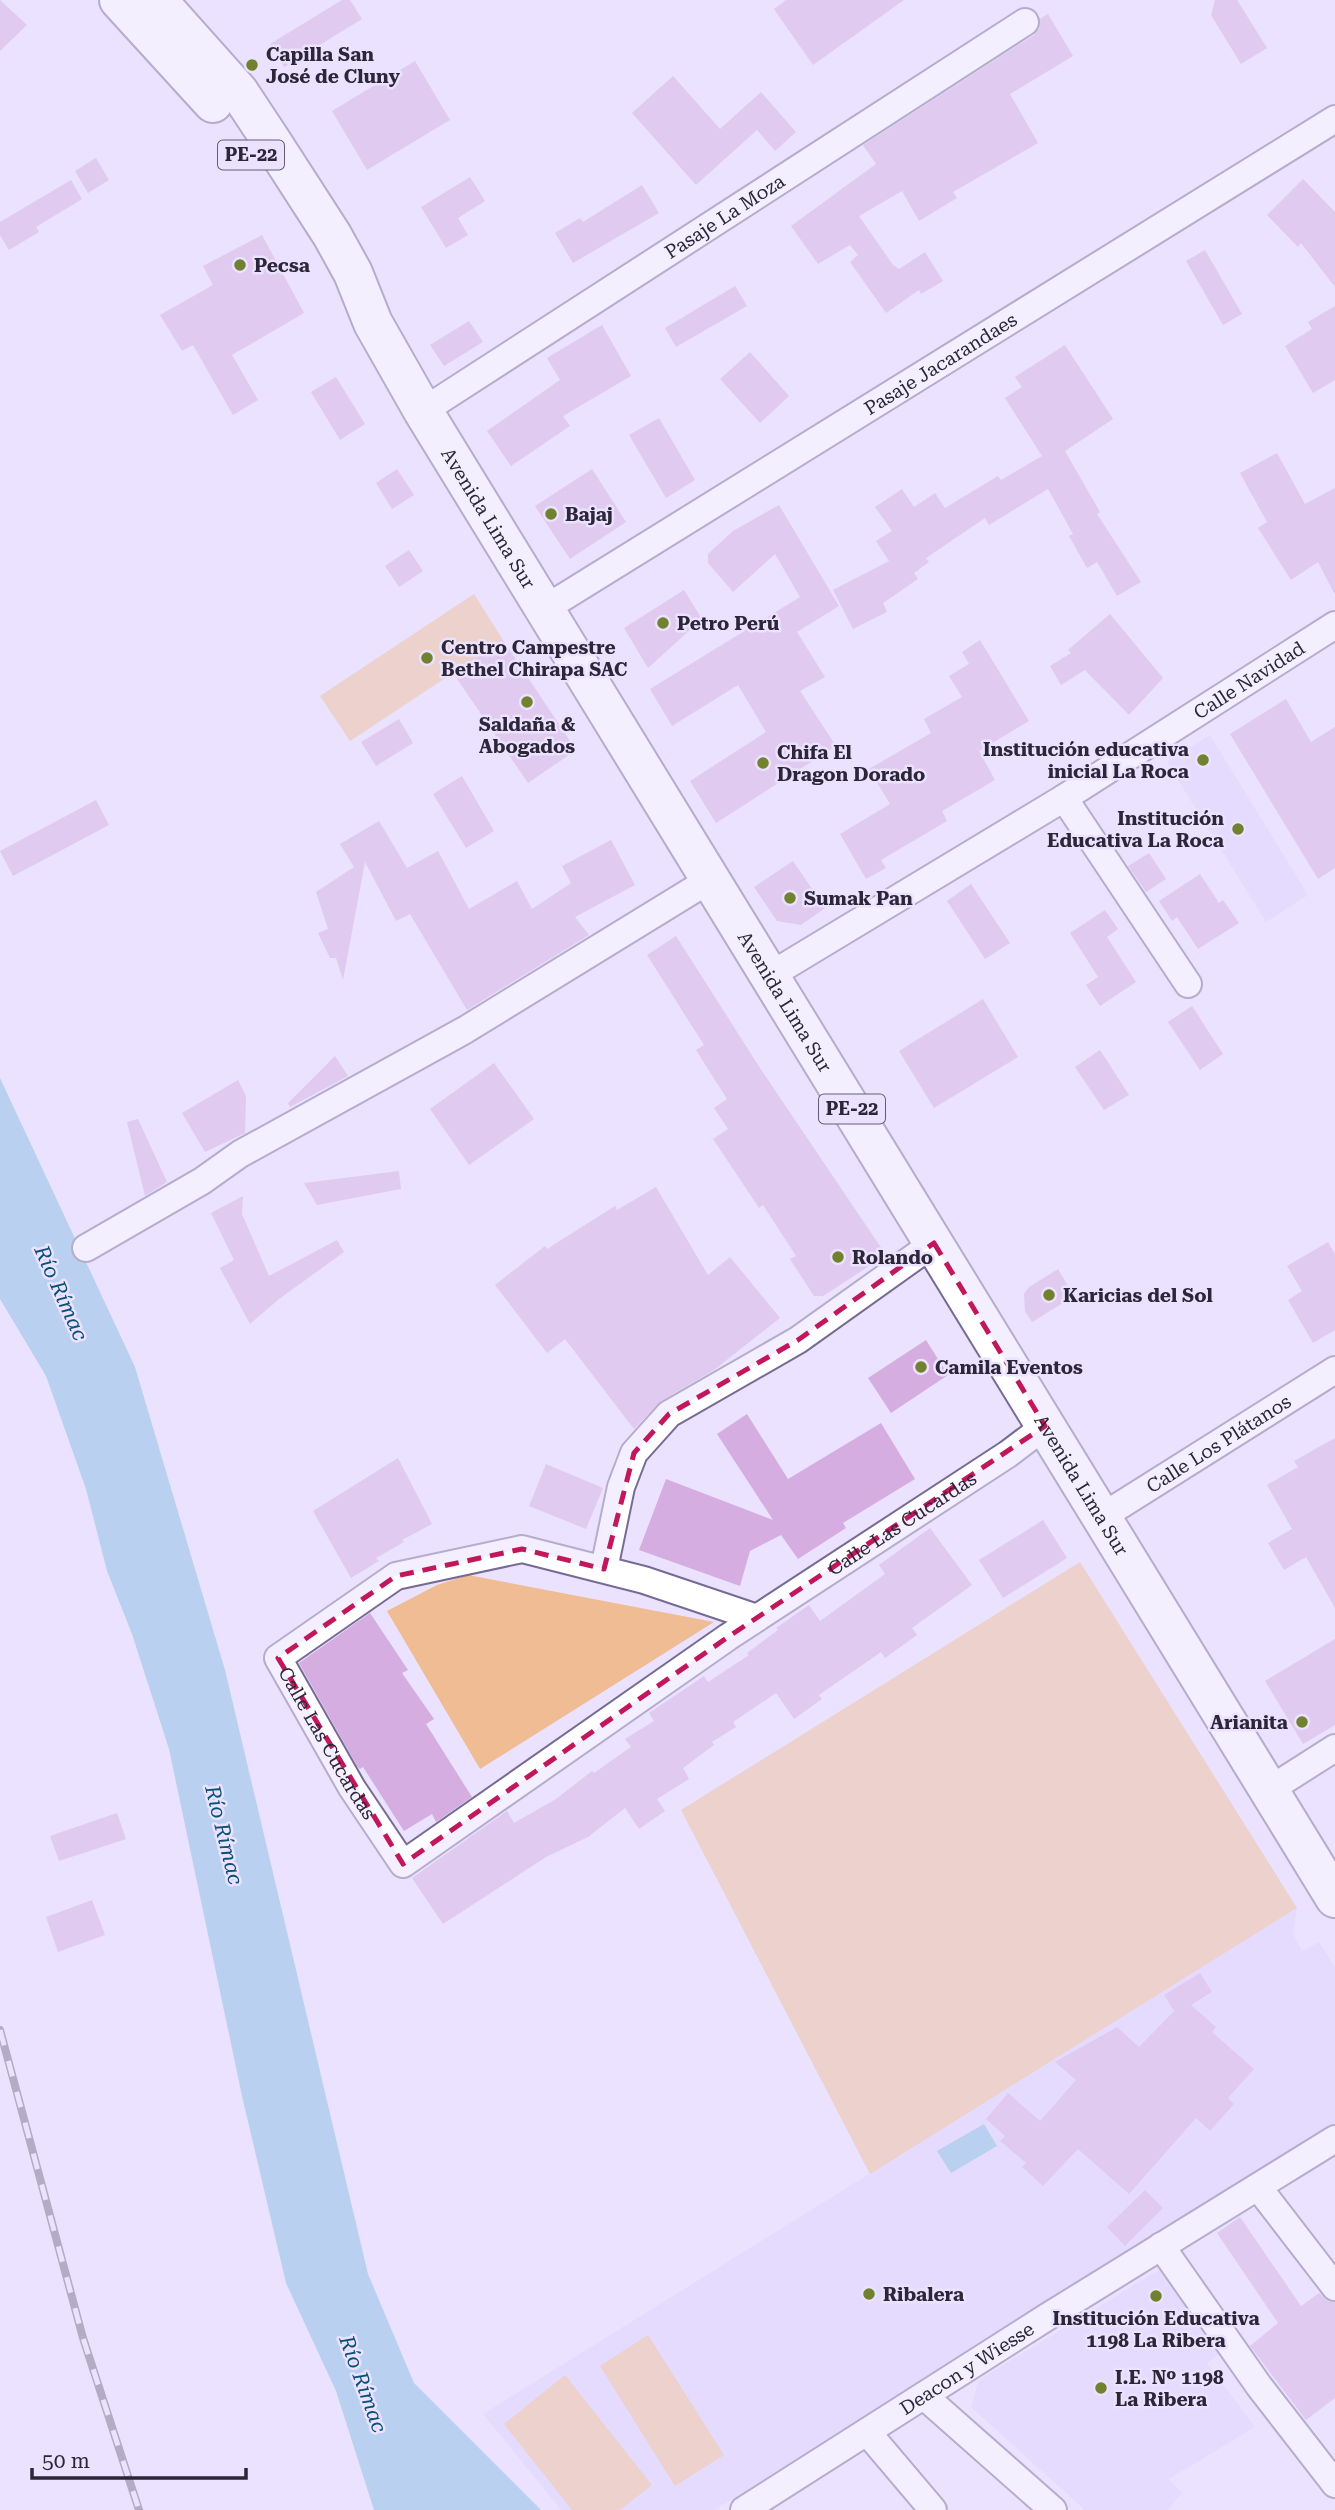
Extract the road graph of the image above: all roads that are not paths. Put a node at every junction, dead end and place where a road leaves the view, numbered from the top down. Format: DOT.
graph roads {
  1 [pos="119,0"];
  2 [pos="157,0"];
  3 [pos="1024,22"];
  4 [pos="1335,119"];
  5 [pos="370,318"];
  6 [pos="423,411"];
  7 [pos="546,608"];
  8 [pos="1335,625"];
  9 [pos="1064,799"];
  10 [pos="711,879"];
  11 [pos="769,976"];
  12 [pos="1188,985"];
  13 [pos="934,1243"];
  14 [pos="86,1248"];
  15 [pos="1335,1370"];
  16 [pos="1045,1426"];
  17 [pos="1100,1518"];
  18 [pos="604,1569"];
  19 [pos="757,1618"];
  20 [pos="1335,1748"];
  21 [pos="1269,1790"];
  22 [pos="1335,1898"];
  23 [pos="1335,2139"];
  24 [pos="1258,2187"];
  25 [pos="1161,2246"];
  26 [pos="1335,2287"];
  27 [pos="924,2396"];
  28 [pos="867,2432"];
  29 [pos="1335,2483"];
  30 [pos="744,2510"];
  31 [pos="933,2510"];
  32 [pos="1053,2510"];
  1 -- 5 [label="highway, Avenida Lima Sur / PE-22"];
  2 -- 5 [label="highway, Avenida Lima Sur / PE-22"];
  3 -- 6 [label="street, Pasaje La Moza"];
  4 -- 7 [label="street, Pasaje Jacarandaes"];
  5 -- 6 [label="highway, Avenida Lima Sur / PE-22"];
  6 -- 7 [label="highway, Avenida Lima Sur / PE-22"];
  7 -- 10 [label="highway, Avenida Lima Sur / PE-22"];
  8 -- 9 [label="street, Calle Navidad"];
  9 -- 11 [label="street, Calle Navidad"];
  9 -- 12 [label="street"];
  10 -- 11 [label="highway, Avenida Lima Sur / PE-22"];
  10 -- 14 [label="street"];
  11 -- 13 [label="highway, Avenida Lima Sur / PE-22"];
  13 -- 16 [label="highway, Avenida Lima Sur / PE-22"];
  13 -- 18 [label="street"];
  15 -- 17 [label="street, Calle Los Plátanos"];
  16 -- 17 [label="highway, Avenida Lima Sur / PE-22"];
  16 -- 19 [label="street, Calle Las Cucardas"];
  17 -- 21 [label="highway, Avenida Lima Sur / PE-22"];
  18 -- 19 [label="street, Calle Las Cucardas"];
  18 -- 19 [label="street, Calle Las Cucardas"];
  20 -- 21 [label="street"];
  21 -- 22 [label="highway, Avenida Lima Sur / PE-22"];
  23 -- 24 [label="street, Deacon y Wiesse"];
  24 -- 25 [label="street, Deacon y Wiesse"];
  24 -- 26 [label="street"];
  25 -- 27 [label="street, Deacon y Wiesse"];
  25 -- 29 [label="street"];
  27 -- 28 [label="street, Deacon y Wiesse"];
  27 -- 32 [label="street"];
  28 -- 30 [label="street, Deacon y Wiesse"];
  28 -- 31 [label="street"];
}
